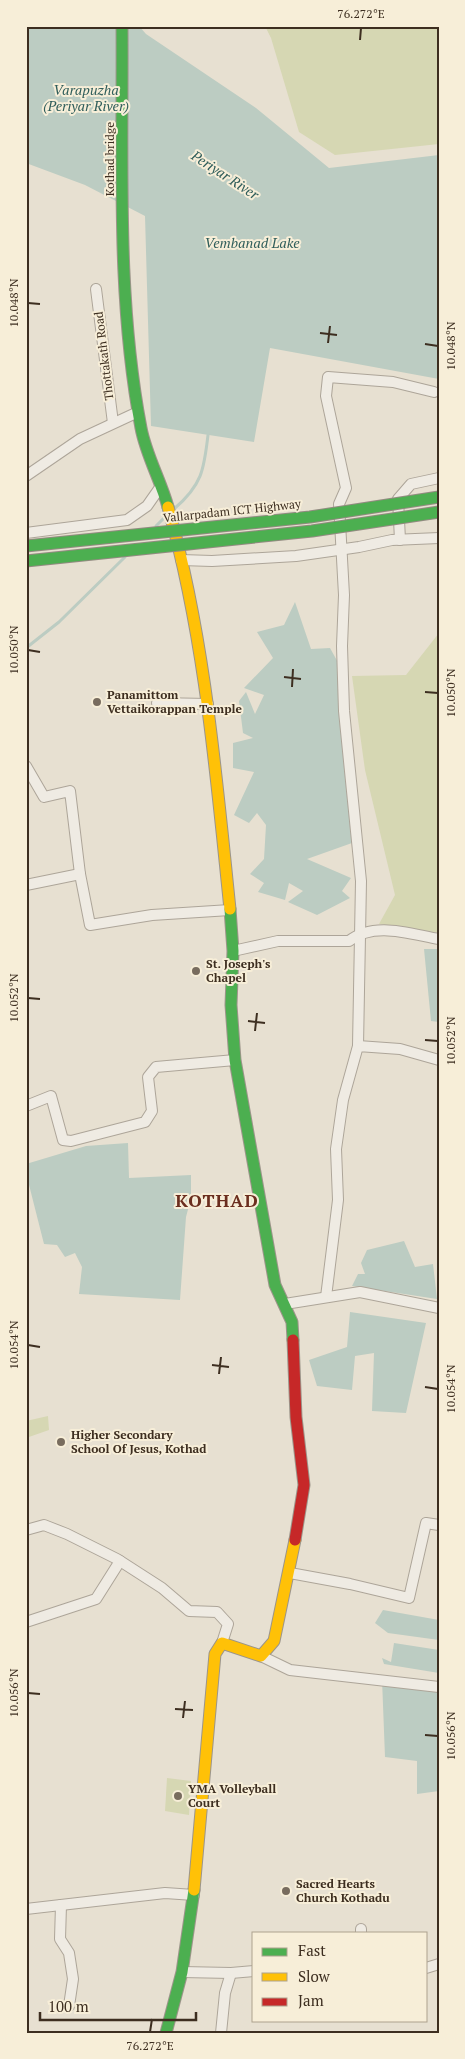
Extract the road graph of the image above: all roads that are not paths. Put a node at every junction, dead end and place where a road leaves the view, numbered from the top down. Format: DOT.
graph roads {
  1 [pos="122,26"];
  2 [pos="96,289"];
  3 [pos="434,392"];
  4 [pos="138,412"];
  5 [pos="113,423"];
  6 [pos="26,476"];
  7 [pos="439,478"];
  8 [pos="161,486"];
  9 [pos="439,497"];
  10 [pos="439,512"];
  11 [pos="29,533"];
  12 [pos="439,538"];
  13 [pos="400,540"];
  14 [pos="26,546"];
  15 [pos="342,550"];
  16 [pos="180,554"];
  17 [pos="26,562"];
  18 [pos="157,703"];
  19 [pos="208,704"];
  20 [pos="26,766"];
  21 [pos="80,874"];
  22 [pos="26,885"];
  23 [pos="230,910"];
  24 [pos="358,934"];
  25 [pos="439,940"];
  26 [pos="233,951"];
  27 [pos="358,1046"];
  28 [pos="235,1060"];
  29 [pos="439,1060"];
  30 [pos="26,1106"];
  31 [pos="326,1297"];
  32 [pos="285,1304"];
  33 [pos="439,1308"];
  34 [pos="439,1524"];
  35 [pos="26,1530"];
  36 [pos="120,1561"];
  37 [pos="290,1573"];
  38 [pos="26,1622"];
  39 [pos="222,1643"];
  40 [pos="261,1656"];
  41 [pos="439,1687"];
  42 [pos="194,1895"];
  43 [pos="61,1905"];
  44 [pos="26,1909"];
  45 [pos="252,1971"];
  46 [pos="182,1972"];
  47 [pos="231,1973"];
  48 [pos="69,2006"];
  49 [pos="166,2033"];
  50 [pos="221,2033"];
  1 -- 4 [label="main road, Kothad bridge"];
  2 -- 5 [label="street, Thottakath Road"];
  3 -- 15 [label="street"];
  4 -- 5 [label="street"];
  4 -- 8 [label="main road, Kothad bridge"];
  5 -- 6 [label="street"];
  7 -- 13 [label="street"];
  8 -- 11 [label="street"];
  8 -- 16 [label="main road, Kothad bridge, bridge"];
  9 -- 14 [label="main road, Vallarpadam ICT Highway, bridge"];
  10 -- 17 [label="main road, bridge"];
  11 -- 17 [label="street"];
  12 -- 13 [label="street"];
  13 -- 15 [label="street"];
  15 -- 16 [label="street"];
  15 -- 24 [label="street"];
  16 -- 19 [label="main road, Kothad bridge"];
  18 -- 19 [label="street"];
  19 -- 23 [label="main road, Kothad bridge"];
  20 -- 21 [label="street"];
  21 -- 22 [label="street"];
  21 -- 23 [label="street"];
  23 -- 26 [label="main road, Kothad bridge"];
  24 -- 25 [label="street"];
  24 -- 26 [label="street"];
  24 -- 27 [label="street"];
  26 -- 28 [label="main road, Kothad bridge"];
  27 -- 29 [label="street"];
  27 -- 31 [label="street"];
  28 -- 30 [label="street"];
  28 -- 32 [label="main road, Kothad bridge"];
  31 -- 32 [label="street"];
  31 -- 33 [label="street"];
  32 -- 37 [label="main road, Kothad bridge"];
  34 -- 37 [label="street"];
  35 -- 36 [label="street"];
  36 -- 38 [label="street"];
  36 -- 39 [label="street"];
  37 -- 40 [label="main road, Kothad bridge"];
  39 -- 40 [label="main road"];
  39 -- 42 [label="main road"];
  40 -- 41 [label="street"];
  42 -- 43 [label="street"];
  42 -- 46 [label="main road"];
  43 -- 44 [label="street"];
  43 -- 48 [label="street"];
  45 -- 47 [label="street"];
  46 -- 47 [label="street"];
  46 -- 49 [label="main road"];
  47 -- 50 [label="street"];
}
